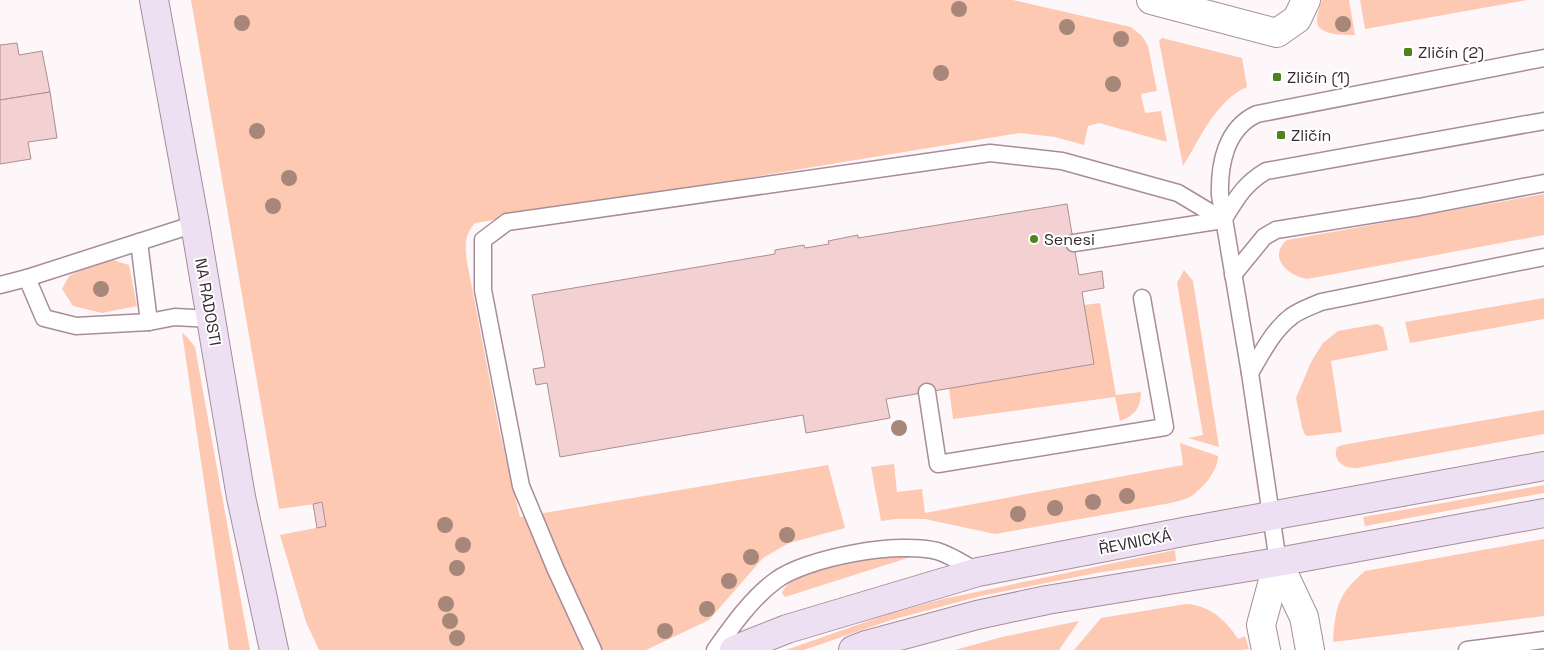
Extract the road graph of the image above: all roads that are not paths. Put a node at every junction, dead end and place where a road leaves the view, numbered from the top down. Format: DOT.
graph roads {
  1 [pos="154,0"];
  2 [pos="1151,0"];
  3 [pos="1306,0"];
  4 [pos="1544,58"];
  5 [pos="1544,121"];
  6 [pos="1544,183"];
  7 [pos="1223,220"];
  8 [pos="195,224"];
  9 [pos="138,242"];
  10 [pos="1074,243"];
  11 [pos="1544,257"];
  12 [pos="1233,275"];
  13 [pos="27,278"];
  14 [pos="0,285"];
  15 [pos="1142,298"];
  16 [pos="211,319"];
  17 [pos="149,322"];
  18 [pos="1250,373"];
  19 [pos="927,392"];
  20 [pos="1544,466"];
  21 [pos="1544,513"];
  22 [pos="1270,516"];
  23 [pos="1278,562"];
  24 [pos="978,572"];
  25 [pos="265,603"];
  26 [pos="1544,640"];
  27 [pos="1264,641"];
  28 [pos="1308,642"];
  29 [pos="274,650"];
  30 [pos="294,650"];
  31 [pos="593,650"];
  32 [pos="715,650"];
  33 [pos="734,650"];
  34 [pos="853,650"];
  35 [pos="1467,650"];
  1 -- 8 [label="main road, NA RADOSTI"];
  2 -- 3 [label="street"];
  4 -- 7 [label="lane"];
  5 -- 7 [label="lane"];
  6 -- 12 [label="lane"];
  7 -- 10 [label="lane"];
  7 -- 12 [label="lane"];
  7 -- 31 [label="lane"];
  8 -- 9 [label="lane"];
  8 -- 16 [label="main road, NA RADOSTI"];
  9 -- 13 [label="lane"];
  9 -- 17 [label="lane"];
  11 -- 18 [label="lane"];
  12 -- 18 [label="lane"];
  13 -- 14 [label="lane"];
  13 -- 17 [label="lane"];
  15 -- 19 [label="lane"];
  16 -- 17 [label="lane"];
  16 -- 25 [label="main road, NA RADOSTI"];
  18 -- 22 [label="lane"];
  20 -- 22 [label="main road, ŘEVNICKÁ"];
  21 -- 23 [label="main road"];
  22 -- 23 [label="lane"];
  22 -- 24 [label="main road, ŘEVNICKÁ"];
  23 -- 27 [label="street"];
  23 -- 28 [label="street"];
  23 -- 34 [label="main road"];
  24 -- 32 [label="lane"];
  24 -- 33 [label="main road, ŘEVNICKÁ"];
  25 -- 29 [label="main road, NA RADOSTI"];
  25 -- 30 [label="main road, NA RADOSTI"];
  26 -- 35 [label="lane"];
}
